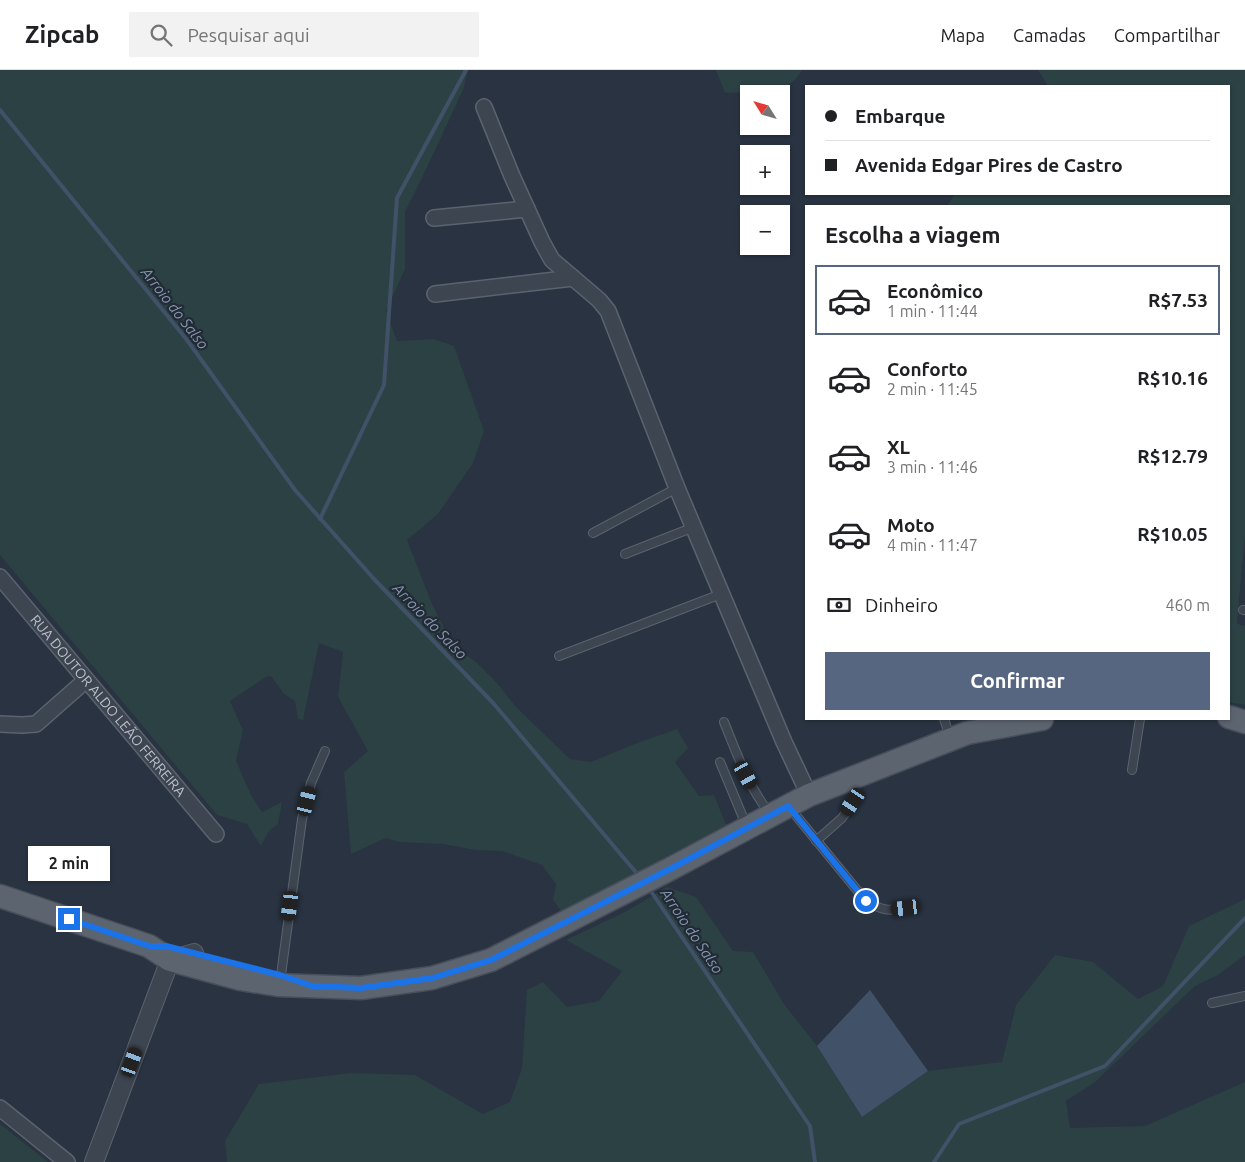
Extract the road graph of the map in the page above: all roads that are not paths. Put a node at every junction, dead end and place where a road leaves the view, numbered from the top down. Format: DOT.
graph roads {
  1 [pos="484,107"];
  2 [pos="526,208"];
  3 [pos="434,218"];
  4 [pos="573,278"];
  5 [pos="435,294"];
  6 [pos="677,488"];
  7 [pos="694,528"];
  8 [pos="593,533"];
  9 [pos="625,554"];
  10 [pos="3,587"];
  11 [pos="721,594"];
  12 [pos="559,656"];
  13 [pos="86,680"];
  14 [pos="1230,717"];
  15 [pos="1037,720"];
  16 [pos="1140,720"];
  17 [pos="724,722"];
  18 [pos="1245,722"];
  19 [pos="0,724"];
  20 [pos="947,729"];
  21 [pos="325,751"];
  22 [pos="720,762"];
  23 [pos="1132,770"];
  24 [pos="856,776"];
  25 [pos="809,795"];
  26 [pos="780,810"];
  27 [pos="747,828"];
  28 [pos="216,834"];
  29 [pos="816,841"];
  30 [pos="0,896"];
  31 [pos="906,908"];
  32 [pos="149,946"];
  33 [pos="194,953"];
  34 [pos="170,960"];
  35 [pos="280,975"];
  36 [pos="312,986"];
  37 [pos="1245,996"];
  38 [pos="1212,1004"];
  39 [pos="0,1108"];
  40 [pos="67,1162"];
  41 [pos="94,1162"];
  1 -- 2 [label="street"];
  2 -- 3 [label="street"];
  2 -- 4 [label="street"];
  4 -- 5 [label="street"];
  4 -- 6 [label="street"];
  6 -- 7 [label="street"];
  6 -- 8 [label="lane"];
  7 -- 9 [label="lane"];
  7 -- 11 [label="street"];
  10 -- 13 [label="street, RUA DOUTOR ALDO LEÃO FERREIRA"];
  11 -- 12 [label="lane"];
  11 -- 25 [label="street"];
  13 -- 19 [label="street"];
  13 -- 28 [label="street, RUA DOUTOR ALDO LEÃO FERREIRA"];
  14 -- 18 [label="main road"];
  15 -- 20 [label="main road"];
  16 -- 23 [label="lane"];
  17 -- 26 [label="lane"];
  20 -- 24 [label="main road"];
  21 -- 35 [label="lane"];
  22 -- 27 [label="lane"];
  24 -- 25 [label="main road"];
  24 -- 29 [label="lane"];
  25 -- 26 [label="main road"];
  26 -- 27 [label="main road"];
  26 -- 29 [label="lane"];
  27 -- 36 [label="main road"];
  29 -- 31 [label="lane"];
  30 -- 32 [label="main road"];
  32 -- 33 [label="main road"];
  32 -- 34 [label="main road"];
  33 -- 34 [label="street"];
  33 -- 35 [label="main road"];
  34 -- 36 [label="main road"];
  34 -- 41 [label="street"];
  35 -- 36 [label="main road"];
  37 -- 38 [label="lane"];
  39 -- 40 [label="street"];
}
